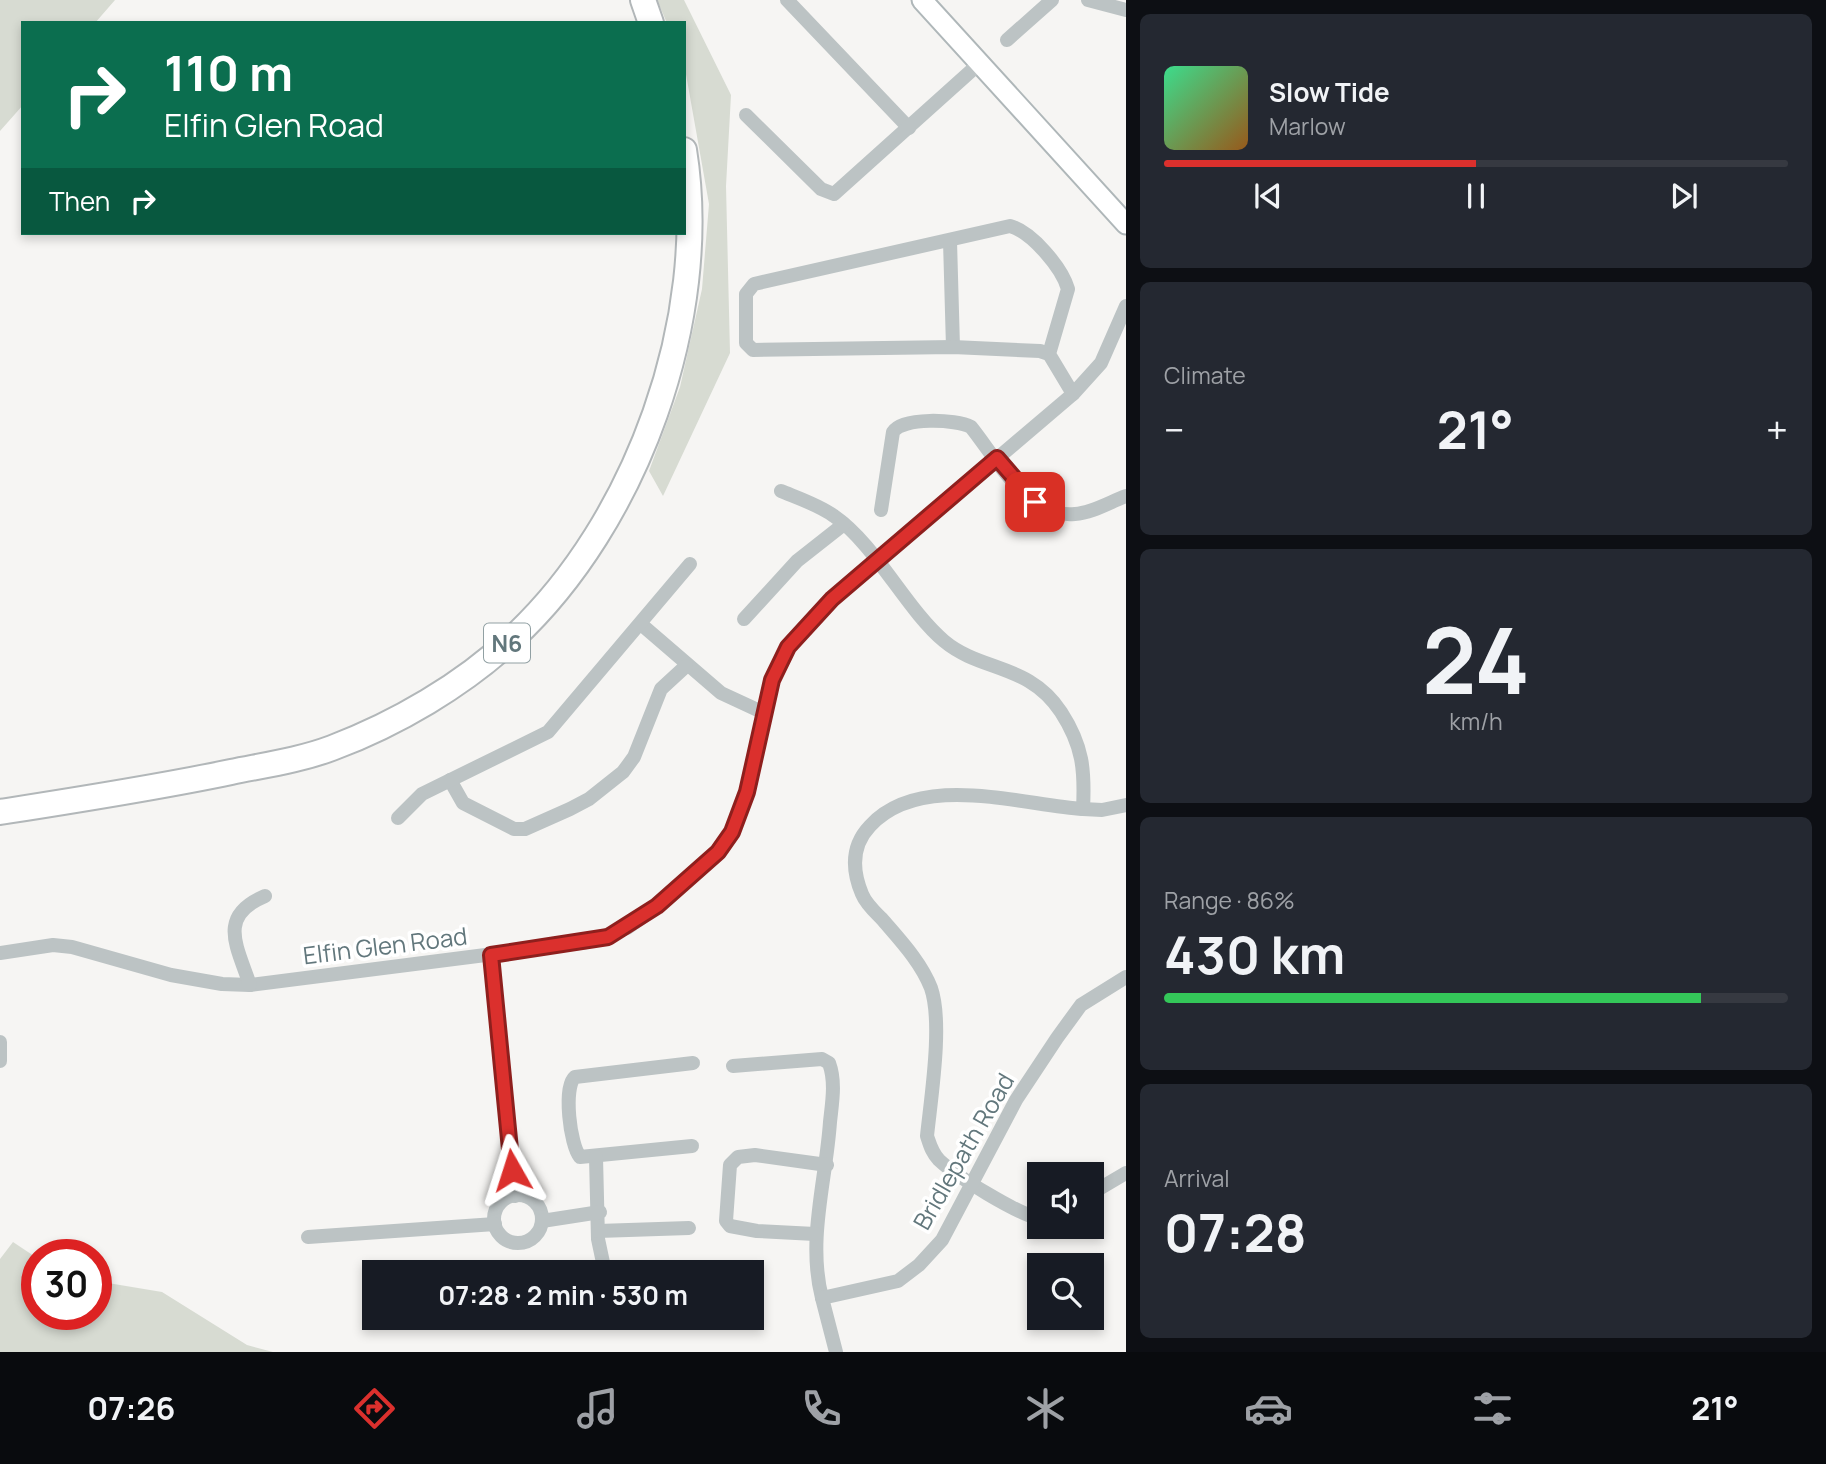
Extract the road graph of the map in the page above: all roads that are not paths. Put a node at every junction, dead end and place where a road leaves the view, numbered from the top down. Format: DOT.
graph roads {
  1 [pos="643,0"];
  2 [pos="787,0"];
  3 [pos="922,0"];
  4 [pos="1052,0"];
  5 [pos="1088,0"];
  6 [pos="1126,10"];
  7 [pos="650,21"];
  8 [pos="1007,40"];
  9 [pos="981,61"];
  10 [pos="746,116"];
  11 [pos="909,128"];
  12 [pos="686,178"];
  13 [pos="1126,224"];
  14 [pos="950,241"];
  15 [pos="1126,306"];
  16 [pos="953,347"];
  17 [pos="1049,354"];
  18 [pos="1073,394"];
  19 [pos="997,458"];
  20 [pos="780,491"];
  21 [pos="1126,496"];
  22 [pos="881,510"];
  23 [pos="844,524"];
  24 [pos="876,561"];
  25 [pos="690,564"];
  26 [pos="744,619"];
  27 [pos="642,625"];
  28 [pos="686,666"];
  29 [pos="764,713"];
  30 [pos="450,780"];
  31 [pos="1126,805"];
  32 [pos="1083,809"];
  33 [pos="0,812"];
  34 [pos="398,818"];
  35 [pos="265,896"];
  36 [pos="0,953"];
  37 [pos="491,955"];
  38 [pos="1126,977"];
  39 [pos="250,985"];
  40 [pos="0,1042"];
  41 [pos="0,1061"];
  42 [pos="693,1063"];
  43 [pos="733,1066"];
  44 [pos="692,1146"];
  45 [pos="596,1157"];
  46 [pos="827,1165"];
  47 [pos="1126,1173"];
  48 [pos="974,1183"];
  49 [pos="1104,1186"];
  50 [pos="515,1196"];
  51 [pos="600,1212"];
  52 [pos="1027,1213"];
  53 [pos="542,1220"];
  54 [pos="495,1224"];
  55 [pos="690,1228"];
  56 [pos="598,1231"];
  57 [pos="816,1234"];
  58 [pos="308,1237"];
  59 [pos="601,1260"];
  60 [pos="822,1298"];
  61 [pos="836,1352"];
  1 -- 7 [label="highway"];
  2 -- 11 [label="street"];
  3 -- 9 [label="main road"];
  4 -- 8 [label="street"];
  5 -- 6 [label="street"];
  9 -- 11 [label="street"];
  9 -- 13 [label="main road"];
  10 -- 11 [label="street"];
  12 -- 33 [label="highway, N6"];
  14 -- 16 [label="street"];
  14 -- 16 [label="street"];
  14 -- 17 [label="street"];
  15 -- 18 [label="street, Elfin Glen Road"];
  16 -- 17 [label="street"];
  17 -- 18 [label="street"];
  18 -- 19 [label="street, Elfin Glen Road"];
  19 -- 21 [label="street"];
  19 -- 22 [label="street"];
  19 -- 24 [label="street, Elfin Glen Road"];
  20 -- 23 [label="street"];
  23 -- 24 [label="street"];
  23 -- 26 [label="street"];
  24 -- 29 [label="street, Elfin Glen Road"];
  24 -- 32 [label="street"];
  25 -- 27 [label="street"];
  27 -- 28 [label="street"];
  27 -- 30 [label="street"];
  28 -- 29 [label="street"];
  28 -- 30 [label="street"];
  29 -- 37 [label="street, Elfin Glen Road"];
  30 -- 34 [label="street"];
  31 -- 32 [label="street"];
  32 -- 48 [label="street"];
  35 -- 39 [label="street"];
  36 -- 39 [label="street, Elfin Glen Road"];
  37 -- 39 [label="street, Elfin Glen Road"];
  37 -- 50 [label="street"];
  38 -- 48 [label="street, Bridlepath Road"];
  40 -- 41 [label="street"];
  42 -- 45 [label="street"];
  43 -- 46 [label="street"];
  44 -- 45 [label="street"];
  45 -- 51 [label="street"];
  46 -- 57 [label="street"];
  46 -- 57 [label="street"];
  47 -- 49 [label="street"];
  48 -- 52 [label="street"];
  48 -- 60 [label="street, Bridlepath Road"];
  50 -- 53 [label="street"];
  50 -- 54 [label="street"];
  51 -- 53 [label="street"];
  51 -- 56 [label="street"];
  53 -- 54 [label="street"];
  54 -- 58 [label="street"];
  55 -- 56 [label="street"];
  56 -- 59 [label="street"];
  57 -- 60 [label="street"];
  60 -- 61 [label="street"];
}
